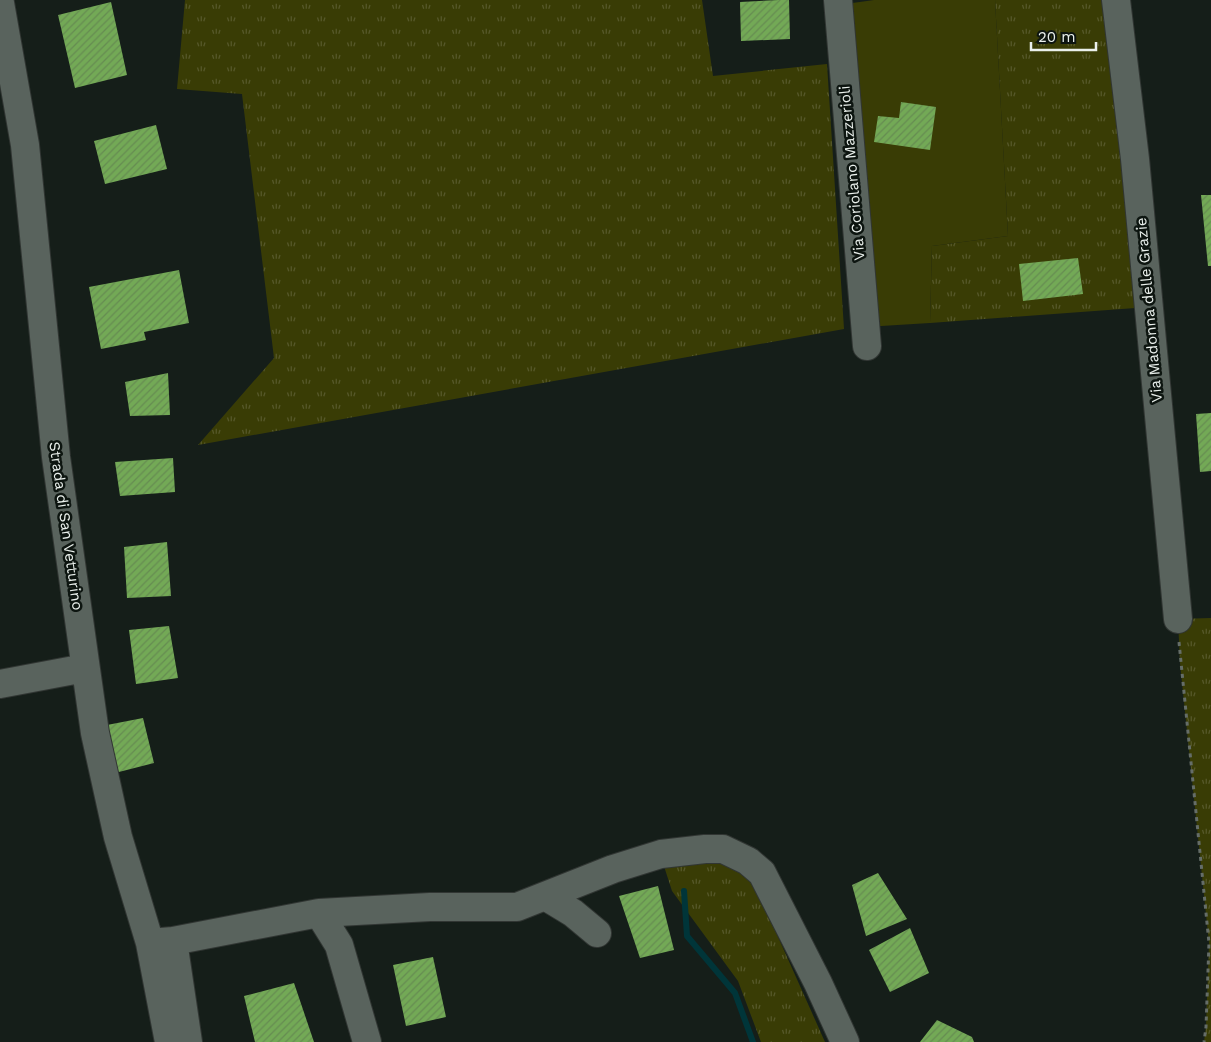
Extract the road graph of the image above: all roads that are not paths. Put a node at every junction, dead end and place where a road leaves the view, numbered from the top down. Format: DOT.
graph roads {
  1 [pos="838,0"];
  2 [pos="1116,0"];
  3 [pos="1,10"];
  4 [pos="867,346"];
  5 [pos="1178,620"];
  6 [pos="85,668"];
  7 [pos="0,684"];
  8 [pos="545,896"];
  9 [pos="319,913"];
  10 [pos="597,933"];
  11 [pos="161,942"];
  12 [pos="169,1042"];
  13 [pos="188,1042"];
  14 [pos="367,1042"];
  15 [pos="845,1042"];
  1 -- 4 [label="street, Via Coriolano Mazzerioli"];
  2 -- 5 [label="street, Via Madonna delle Grazie"];
  3 -- 6 [label="street, Strada di San Vetturino"];
  6 -- 7 [label="street"];
  6 -- 11 [label="street, Strada di San Vetturino"];
  8 -- 9 [label="street"];
  8 -- 10 [label="street"];
  8 -- 15 [label="street"];
  9 -- 11 [label="street"];
  9 -- 14 [label="street"];
  11 -- 12 [label="street, Strada di San Vetturino"];
  11 -- 13 [label="street"];
}
